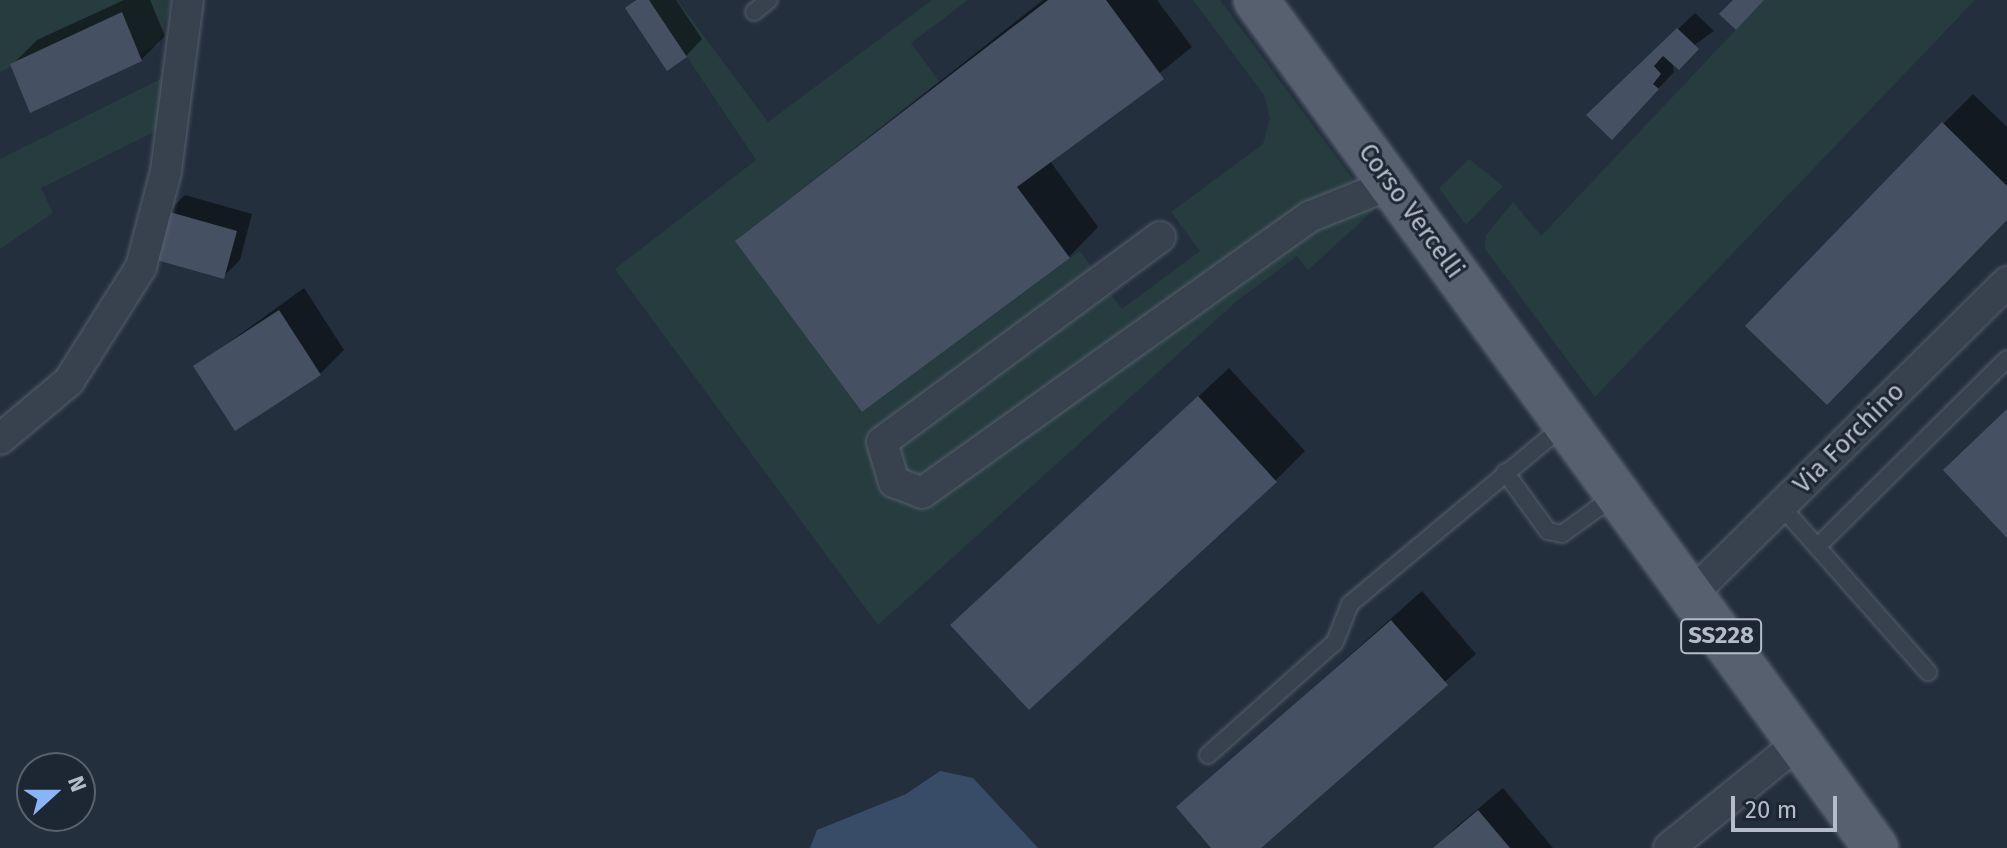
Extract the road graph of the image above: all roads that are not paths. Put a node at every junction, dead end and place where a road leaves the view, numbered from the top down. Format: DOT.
graph roads {
  1 [pos="188,0"];
  2 [pos="769,0"];
  3 [pos="1256,0"];
  4 [pos="754,12"];
  5 [pos="1391,184"];
  6 [pos="1160,237"];
  7 [pos="2007,282"];
  8 [pos="2007,359"];
  9 [pos="1566,423"];
  10 [pos="0,439"];
  11 [pos="1505,472"];
  12 [pos="1617,494"];
  13 [pos="1781,506"];
  14 [pos="1819,545"];
  15 [pos="1691,595"];
  16 [pos="1928,672"];
  17 [pos="1798,743"];
  18 [pos="1208,755"];
  19 [pos="1669,848"];
  20 [pos="1876,848"];
  1 -- 10 [label="street"];
  2 -- 4 [label="lane"];
  3 -- 5 [label="main road, Corso Vercelli / SS228"];
  5 -- 6 [label="street"];
  5 -- 9 [label="main road, Corso Vercelli / SS228"];
  7 -- 13 [label="street, Via Forchino"];
  8 -- 14 [label="lane"];
  9 -- 11 [label="lane"];
  9 -- 12 [label="main road, SS228"];
  11 -- 12 [label="lane"];
  11 -- 18 [label="lane"];
  12 -- 15 [label="main road, SS228"];
  13 -- 14 [label="lane"];
  13 -- 15 [label="street, Via Forchino"];
  14 -- 16 [label="lane"];
  15 -- 17 [label="main road, SS228"];
  17 -- 19 [label="street"];
  17 -- 20 [label="main road, SS228"];
}
